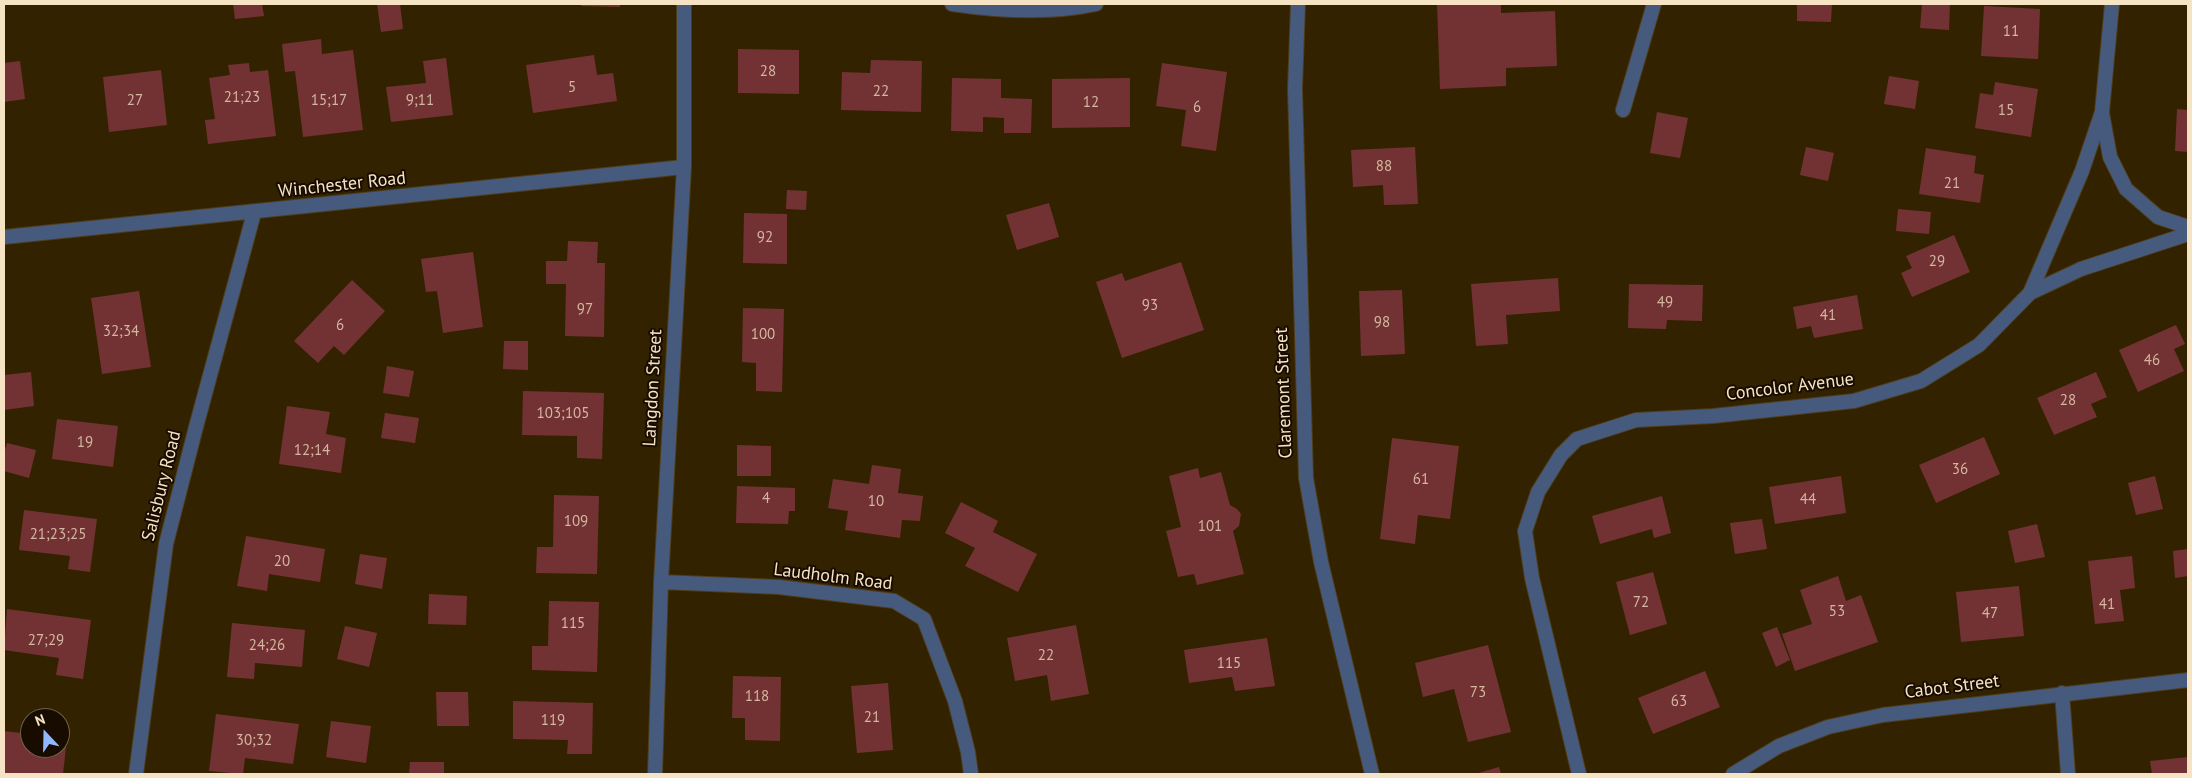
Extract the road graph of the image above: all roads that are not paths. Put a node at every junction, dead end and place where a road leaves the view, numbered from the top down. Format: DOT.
graph roads {
  1 [pos="684,4"];
  2 [pos="952,4"];
  3 [pos="1096,4"];
  4 [pos="1298,4"];
  5 [pos="1654,4"];
  6 [pos="2112,4"];
  7 [pos="1623,110"];
  8 [pos="2102,112"];
  9 [pos="684,167"];
  10 [pos="254,213"];
  11 [pos="2188,227"];
  12 [pos="2188,234"];
  13 [pos="4,237"];
  14 [pos="2030,294"];
  15 [pos="661,582"];
  16 [pos="2188,680"];
  17 [pos="2062,693"];
  18 [pos="136,774"];
  19 [pos="655,774"];
  20 [pos="970,774"];
  21 [pos="1372,774"];
  22 [pos="1579,774"];
  23 [pos="1733,774"];
  24 [pos="2068,774"];
  1 -- 9 [label="street, Langdon Street"];
  2 -- 3 [label="street"];
  4 -- 21 [label="street, Claremont Street"];
  5 -- 7 [label="street"];
  6 -- 8 [label="street, Concolor Avenue"];
  8 -- 11 [label="street"];
  8 -- 14 [label="street, Concolor Avenue"];
  9 -- 10 [label="street, Winchester Road"];
  9 -- 15 [label="street, Langdon Street"];
  10 -- 13 [label="street, Winchester Road"];
  10 -- 18 [label="street, Salisbury Road"];
  12 -- 14 [label="street"];
  14 -- 22 [label="street, Concolor Avenue"];
  15 -- 19 [label="street, Langdon Street"];
  15 -- 20 [label="street, Laudholm Road"];
  16 -- 17 [label="street, Cabot Street"];
  17 -- 23 [label="street, Cabot Street"];
  17 -- 24 [label="street"];
}
